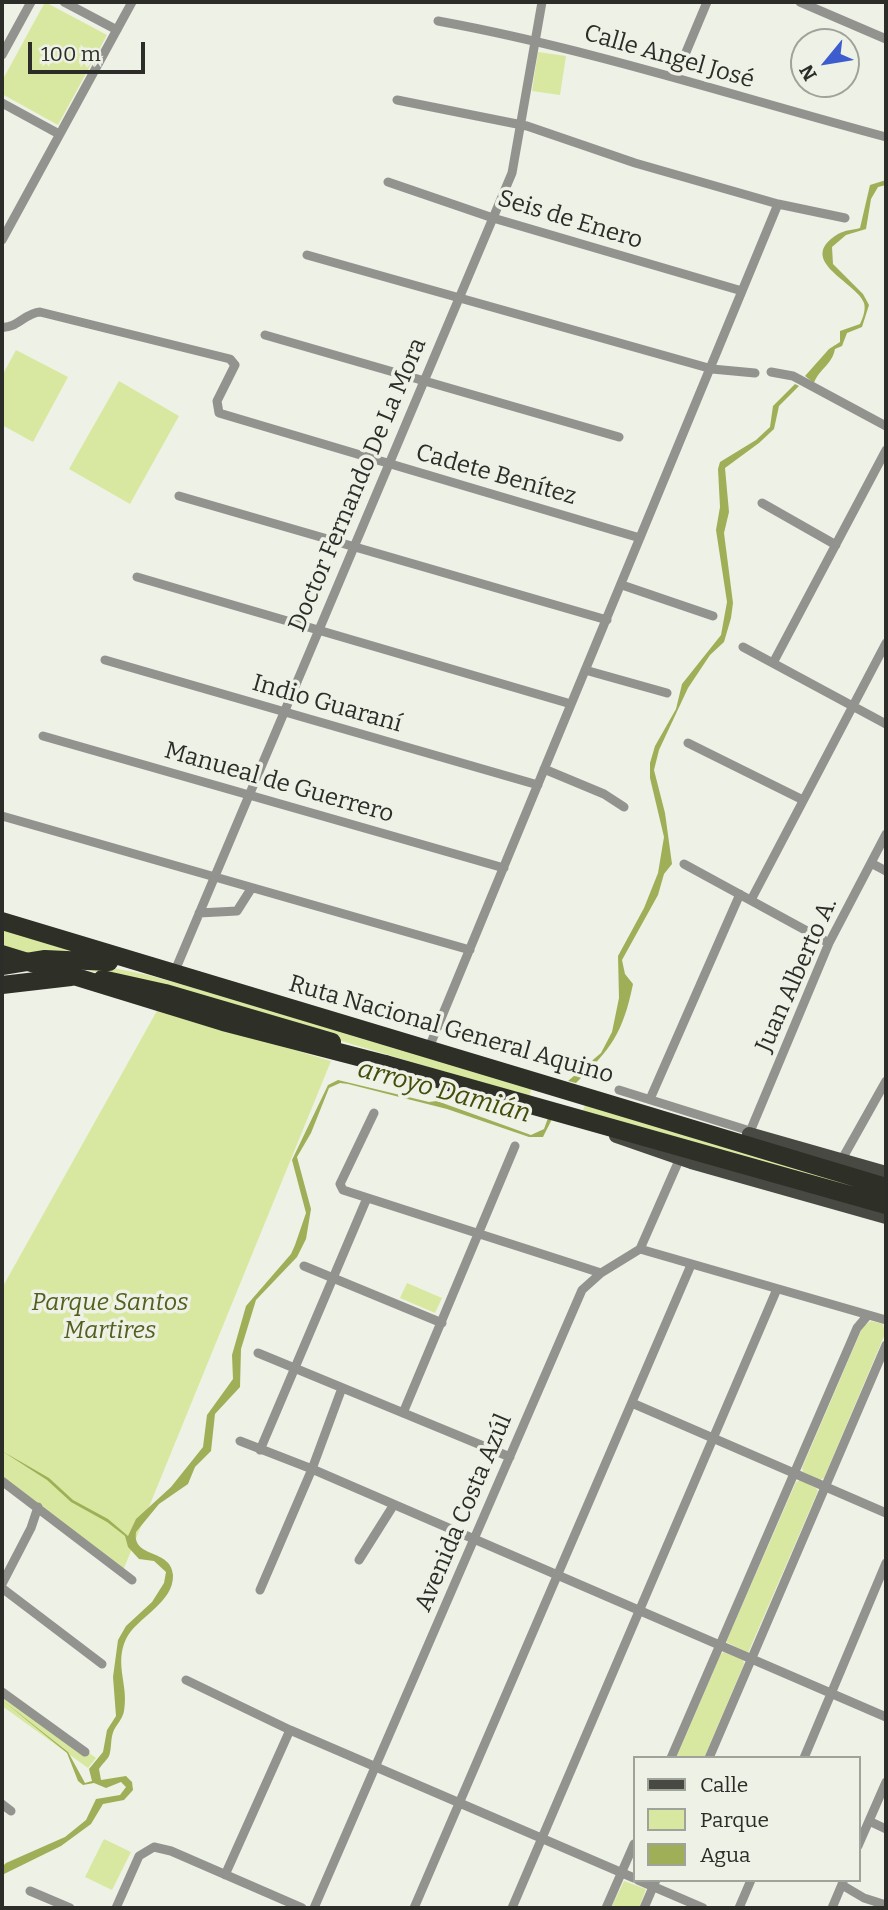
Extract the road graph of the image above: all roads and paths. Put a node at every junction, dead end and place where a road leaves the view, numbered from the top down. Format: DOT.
graph roads {
  1 [pos="31,2"];
  2 [pos="64,2"];
  3 [pos="132,2"];
  4 [pos="542,2"];
  5 [pos="707,2"];
  6 [pos="803,2"];
  7 [pos="439,21"];
  8 [pos="117,30"];
  9 [pos="535,39"];
  10 [pos="886,39"];
  11 [pos="2,55"];
  12 [pos="676,76"];
  13 [pos="397,100"];
  14 [pos="2,103"];
  15 [pos="520,125"];
  16 [pos="59,134"];
  17 [pos="886,138"];
  18 [pos="388,182"];
  19 [pos="778,204"];
  20 [pos="493,218"];
  21 [pos="845,218"];
  22 [pos="2,240"];
  23 [pos="307,255"];
  24 [pos="742,291"];
  25 [pos="457,299"];
  26 [pos="2,327"];
  27 [pos="265,335"];
  28 [pos="712,369"];
  29 [pos="771,372"];
  30 [pos="755,373"];
  31 [pos="422,381"];
  32 [pos="886,426"];
  33 [pos="619,437"];
  34 [pos="886,450"];
  35 [pos="388,463"];
  36 [pos="179,496"];
  37 [pos="762,503"];
  38 [pos="640,538"];
  39 [pos="836,545"];
  40 [pos="353,547"];
  41 [pos="137,577"];
  42 [pos="622,585"];
  43 [pos="713,616"];
  44 [pos="607,620"];
  45 [pos="318,630"];
  46 [pos="886,643"];
  47 [pos="743,647"];
  48 [pos="105,660"];
  49 [pos="773,663"];
  50 [pos="585,670"];
  51 [pos="667,694"];
  52 [pos="571,704"];
  53 [pos="853,706"];
  54 [pos="284,712"];
  55 [pos="886,724"];
  56 [pos="43,736"];
  57 [pos="688,743"];
  58 [pos="544,769"];
  59 [pos="538,785"];
  60 [pos="249,795"];
  61 [pos="803,800"];
  62 [pos="624,807"];
  63 [pos="2,816"];
  64 [pos="886,834"];
  65 [pos="871,863"];
  66 [pos="684,864"];
  67 [pos="504,868"];
  68 [pos="886,871"];
  69 [pos="213,879"];
  70 [pos="251,889"];
  71 [pos="740,894"];
  72 [pos="751,900"];
  73 [pos="199,913"];
  74 [pos="2,921"];
  75 [pos="829,943"];
  76 [pos="470,950"];
  77 [pos="2,954"];
  78 [pos="2,966"];
  79 [pos="171,972"];
  80 [pos="2,985"];
  81 [pos="428,1050"];
  82 [pos="447,1080"];
  83 [pos="886,1081"];
  84 [pos="619,1090"];
  85 [pos="650,1099"];
  86 [pos="631,1108"];
  87 [pos="374,1113"];
  88 [pos="591,1121"];
  89 [pos="750,1133"];
  90 [pos="668,1143"];
  91 [pos="515,1146"];
  92 [pos="680,1158"];
  93 [pos="841,1161"];
  94 [pos="821,1168"];
  95 [pos="886,1176"];
  96 [pos="886,1186"];
  97 [pos="799,1192"];
  98 [pos="367,1198"];
  99 [pos="886,1205"];
  100 [pos="886,1217"];
  101 [pos="479,1233"];
  102 [pos="640,1249"];
  103 [pos="691,1265"];
  104 [pos="304,1266"];
  105 [pos="601,1273"];
  106 [pos="333,1279"];
  107 [pos="777,1289"];
  108 [pos="886,1307"];
  109 [pos="868,1315"];
  110 [pos="884,1320"];
  111 [pos="442,1323"];
  112 [pos="886,1345"];
  113 [pos="258,1353"];
  114 [pos="295,1368"];
  115 [pos="342,1388"];
  116 [pos="632,1403"];
  117 [pos="403,1413"];
  118 [pos="713,1439"];
  119 [pos="240,1441"];
  120 [pos="260,1450"];
  121 [pos="510,1457"];
  122 [pos="312,1469"];
  123 [pos="794,1473"];
  124 [pos="2,1481"];
  125 [pos="825,1487"];
  126 [pos="393,1506"];
  127 [pos="38,1507"];
  128 [pos="886,1513"];
  129 [pos="473,1541"];
  130 [pos="359,1560"];
  131 [pos="886,1563"];
  132 [pos="557,1576"];
  133 [pos="132,1580"];
  134 [pos="2,1586"];
  135 [pos="260,1590"];
  136 [pos="640,1612"];
  137 [pos="720,1646"];
  138 [pos="751,1659"];
  139 [pos="102,1664"];
  140 [pos="186,1680"];
  141 [pos="2,1692"];
  142 [pos="832,1693"];
  143 [pos="886,1717"];
  144 [pos="290,1730"];
  145 [pos="85,1752"];
  146 [pos="672,1756"];
  147 [pos="710,1756"];
  148 [pos="805,1756"];
  149 [pos="375,1767"];
  150 [pos="886,1782"];
  151 [pos="459,1803"];
  152 [pos="2,1804"];
  153 [pos="11,1811"];
  154 [pos="869,1821"];
  155 [pos="886,1829"];
  156 [pos="542,1839"];
  157 [pos="860,1841"];
  158 [pos="632,1849"];
  159 [pos="622,1873"];
  160 [pos="225,1875"];
  161 [pos="632,1877"];
  162 [pos="750,1882"];
  163 [pos="654,1883"];
  164 [pos="843,1883"];
  165 [pos="30,1891"];
  166 [pos="885,1902"];
  167 [pos="70,1908"];
  168 [pos="116,1908"];
  169 [pos="302,1908"];
  170 [pos="314,1908"];
  171 [pos="414,1908"];
  172 [pos="512,1908"];
  173 [pos="607,1908"];
  174 [pos="644,1908"];
  175 [pos="703,1908"];
  176 [pos="738,1908"];
  177 [pos="832,1908"];
  1 -- 11 [label="street"];
  2 -- 8 [label="street"];
  3 -- 8 [label="street"];
  4 -- 9 [label="street, Doctor Fernando De La Mora"];
  5 -- 12 [label="street"];
  6 -- 10 [label="street"];
  7 -- 9 [label="street, Calle Angel José"];
  8 -- 16 [label="street"];
  9 -- 12 [label="street, Calle Angel José"];
  9 -- 15 [label="street, Doctor Fernando De La Mora"];
  12 -- 17 [label="street, Calle Angel José"];
  13 -- 15 [label="street"];
  14 -- 16 [label="street"];
  15 -- 19 [label="street"];
  15 -- 20 [label="street, Doctor Fernando De La Mora"];
  16 -- 22 [label="street"];
  18 -- 20 [label="street, Seis de Enero"];
  19 -- 21 [label="street"];
  19 -- 24 [label="street"];
  20 -- 24 [label="street, Seis de Enero"];
  20 -- 25 [label="street, Doctor Fernando De La Mora"];
  23 -- 25 [label="street"];
  24 -- 28 [label="street"];
  25 -- 28 [label="street"];
  25 -- 31 [label="street, Doctor Fernando De La Mora"];
  26 -- 35 [label="street, Cadete Benítez"];
  27 -- 31 [label="street"];
  28 -- 30 [label="street"];
  28 -- 38 [label="street"];
  29 -- 32 [label="street"];
  31 -- 33 [label="street"];
  31 -- 35 [label="street, Doctor Fernando De La Mora"];
  34 -- 39 [label="street"];
  35 -- 38 [label="street, Cadete Benítez"];
  35 -- 40 [label="street, Doctor Fernando De La Mora"];
  36 -- 40 [label="street"];
  37 -- 39 [label="street"];
  38 -- 42 [label="street"];
  39 -- 49 [label="street"];
  40 -- 44 [label="street"];
  40 -- 45 [label="street, Doctor Fernando De La Mora"];
  41 -- 45 [label="street"];
  42 -- 43 [label="street"];
  42 -- 44 [label="street"];
  44 -- 50 [label="street"];
  45 -- 52 [label="street"];
  45 -- 54 [label="street, Doctor Fernando De La Mora"];
  46 -- 53 [label="street"];
  47 -- 49 [label="street"];
  48 -- 54 [label="street, Indio Guaraní"];
  49 -- 53 [label="street"];
  50 -- 51 [label="street"];
  50 -- 52 [label="street"];
  52 -- 58 [label="street"];
  53 -- 55 [label="street"];
  53 -- 61 [label="street"];
  54 -- 59 [label="street, Indio Guaraní"];
  54 -- 60 [label="street, Doctor Fernando De La Mora"];
  56 -- 60 [label="street, Manueal de Guerrero"];
  57 -- 61 [label="street"];
  58 -- 59 [label="street"];
  58 -- 62 [label="street"];
  59 -- 67 [label="street"];
  60 -- 67 [label="street, Manueal de Guerrero"];
  60 -- 69 [label="street, Doctor Fernando De La Mora"];
  61 -- 72 [label="street"];
  63 -- 69 [label="street"];
  64 -- 65 [label="street, Juan Alberto A."];
  65 -- 68 [label="street"];
  65 -- 75 [label="street, Juan Alberto A."];
  66 -- 71 [label="street"];
  67 -- 76 [label="street"];
  69 -- 70 [label="street"];
  69 -- 73 [label="street, Doctor Fernando De La Mora"];
  70 -- 73 [label="street"];
  70 -- 76 [label="street"];
  71 -- 72 [label="street"];
  71 -- 85 [label="street"];
  72 -- 75 [label="street"];
  73 -- 79 [label="street, Doctor Fernando De La Mora"];
  74 -- 79 [label="highway, Ruta Nacional General Aquino"];
  75 -- 89 [label="street, Juan Alberto A."];
  76 -- 81 [label="street"];
  77 -- 82 [label="highway, Ruta Nacional General Aquino, bridge"];
  78 -- 79 [label="highway"];
  79 -- 81 [label="highway, Ruta Nacional General Aquino"];
  80 -- 82 [label="highway"];
  81 -- 86 [label="highway, Ruta Nacional General Aquino"];
  82 -- 88 [label="highway, Ruta Nacional General Aquino"];
  83 -- 93 [label="street"];
  84 -- 85 [label="street"];
  85 -- 89 [label="street"];
  86 -- 89 [label="highway"];
  86 -- 94 [label="highway, Ruta Nacional General Aquino"];
  87 -- 98 [label="street"];
  88 -- 90 [label="highway, Ruta Nacional General Aquino"];
  88 -- 92 [label="main road"];
  89 -- 93 [label="main road"];
  90 -- 97 [label="main road"];
  90 -- 99 [label="highway, Ruta Nacional General Aquino"];
  91 -- 101 [label="street"];
  92 -- 97 [label="main road"];
  92 -- 102 [label="street"];
  93 -- 95 [label="main road"];
  94 -- 95 [label="highway"];
  94 -- 96 [label="highway, Ruta Nacional General Aquino"];
  97 -- 100 [label="main road"];
  98 -- 101 [label="street"];
  98 -- 106 [label="street"];
  101 -- 105 [label="street"];
  101 -- 111 [label="street"];
  102 -- 103 [label="street"];
  102 -- 105 [label="street, Avenida Costa Azúl"];
  103 -- 107 [label="street"];
  103 -- 116 [label="street"];
  104 -- 106 [label="street"];
  105 -- 121 [label="street, Avenida Costa Azúl"];
  106 -- 111 [label="street"];
  106 -- 114 [label="street"];
  107 -- 109 [label="street"];
  107 -- 118 [label="street"];
  108 -- 110 [label="street"];
  109 -- 110 [label="street"];
  109 -- 123 [label="street"];
  111 -- 117 [label="street"];
  112 -- 125 [label="street"];
  113 -- 114 [label="street"];
  114 -- 115 [label="street"];
  114 -- 120 [label="street"];
  115 -- 117 [label="street"];
  115 -- 122 [label="street"];
  116 -- 118 [label="street"];
  116 -- 132 [label="street"];
  117 -- 121 [label="street"];
  118 -- 123 [label="street"];
  118 -- 136 [label="street"];
  119 -- 120 [label="street"];
  120 -- 122 [label="street"];
  121 -- 129 [label="street, Avenida Costa Azúl"];
  122 -- 126 [label="street"];
  122 -- 135 [label="street"];
  123 -- 125 [label="street"];
  123 -- 137 [label="street"];
  124 -- 127 [label="street"];
  125 -- 128 [label="street"];
  125 -- 138 [label="street"];
  126 -- 129 [label="street"];
  126 -- 130 [label="street"];
  127 -- 133 [label="street"];
  127 -- 134 [label="street"];
  129 -- 132 [label="street"];
  129 -- 149 [label="street, Avenida Costa Azúl"];
  131 -- 142 [label="street"];
  132 -- 136 [label="street"];
  132 -- 151 [label="street"];
  134 -- 139 [label="street"];
  136 -- 137 [label="street"];
  136 -- 156 [label="street"];
  137 -- 138 [label="street"];
  137 -- 146 [label="street"];
  138 -- 142 [label="street"];
  138 -- 147 [label="street"];
  140 -- 144 [label="street"];
  141 -- 145 [label="street"];
  142 -- 143 [label="street"];
  142 -- 148 [label="street"];
  144 -- 149 [label="street"];
  144 -- 160 [label="street"];
  149 -- 151 [label="street"];
  149 -- 170 [label="street, Avenida Costa Azúl"];
  150 -- 154 [label="street"];
  151 -- 156 [label="street"];
  151 -- 171 [label="street"];
  152 -- 153 [label="street"];
  154 -- 155 [label="street"];
  154 -- 157 [label="street"];
  156 -- 159 [label="street"];
  156 -- 172 [label="street"];
  158 -- 159 [label="street"];
  159 -- 161 [label="street"];
  159 -- 173 [label="street"];
  160 -- 168 [label="street"];
  160 -- 169 [label="street"];
  162 -- 176 [label="street"];
  163 -- 174 [label="street"];
  163 -- 175 [label="street"];
  164 -- 166 [label="street"];
  164 -- 177 [label="street"];
  165 -- 167 [label="street"];
}
